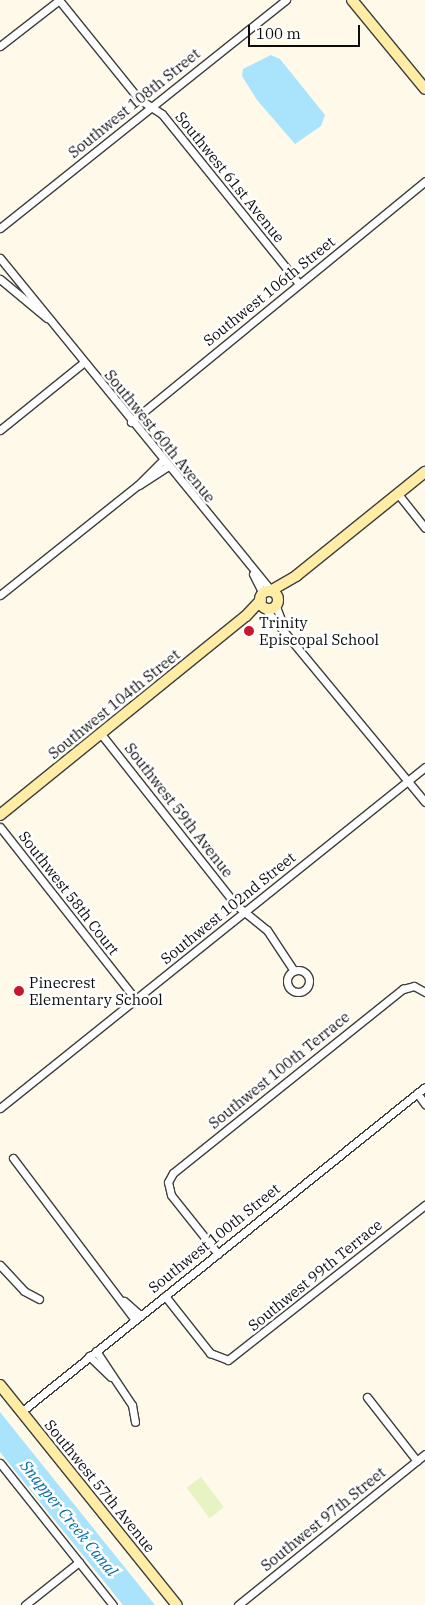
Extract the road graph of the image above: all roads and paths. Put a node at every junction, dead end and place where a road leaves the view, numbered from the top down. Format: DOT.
graph roads {
  1 [pos="59,0"];
  2 [pos="286,0"];
  3 [pos="352,0"];
  4 [pos="0,46"];
  5 [pos="425,89"];
  6 [pos="152,107"];
  7 [pos="425,181"];
  8 [pos="0,228"];
  9 [pos="0,258"];
  10 [pos="0,279"];
  11 [pos="299,284"];
  12 [pos="47,318"];
  13 [pos="83,363"];
  14 [pos="131,422"];
  15 [pos="0,430"];
  16 [pos="165,464"];
  17 [pos="425,472"];
  18 [pos="398,494"];
  19 [pos="425,528"];
  20 [pos="0,595"];
  21 [pos="269,599"];
  22 [pos="101,734"];
  23 [pos="425,767"];
  24 [pos="408,781"];
  25 [pos="425,802"];
  26 [pos="0,815"];
  27 [pos="0,827"];
  28 [pos="246,911"];
  29 [pos="294,972"];
  30 [pos="425,992"];
  31 [pos="136,1000"];
  32 [pos="425,1087"];
  33 [pos="417,1094"];
  34 [pos="425,1104"];
  35 [pos="0,1108"];
  36 [pos="12,1158"];
  37 [pos="425,1204"];
  38 [pos="218,1254"];
  39 [pos="1,1267"];
  40 [pos="165,1296"];
  41 [pos="39,1299"];
  42 [pos="138,1318"];
  43 [pos="96,1351"];
  44 [pos="89,1356"];
  45 [pos="111,1377"];
  46 [pos="0,1385"];
  47 [pos="367,1398"];
  48 [pos="21,1412"];
  49 [pos="135,1422"];
  50 [pos="425,1454"];
  51 [pos="416,1461"];
  52 [pos="0,1463"];
  53 [pos="79,1562"];
  54 [pos="26,1605"];
  55 [pos="113,1605"];
  56 [pos="176,1605"];
  57 [pos="238,1605"];
  1 -- 4 [label="street"];
  1 -- 6 [label="street, Southwest 61st Avenue"];
  2 -- 6 [label="street, Southwest 108th Street"];
  3 -- 5 [label="street"];
  6 -- 8 [label="street, Southwest 108th Street"];
  6 -- 11 [label="street, Southwest 61st Avenue"];
  7 -- 11 [label="street, Southwest 106th Street"];
  9 -- 12 [label="street, Southwest 60th Avenue"];
  10 -- 12 [label="street, Southwest 60th Avenue"];
  11 -- 14 [label="street, Southwest 106th Street"];
  12 -- 13 [label="street, Southwest 60th Avenue"];
  13 -- 14 [label="street, Southwest 60th Avenue"];
  13 -- 15 [label="street"];
  14 -- 16 [label="street, Southwest 60th Avenue"];
  16 -- 20 [label="street"];
  16 -- 21 [label="street, Southwest 60th Avenue"];
  17 -- 18 [label="street, Southwest 104th Street"];
  18 -- 19 [label="street"];
  18 -- 21 [label="street, Southwest 104th Street"];
  21 -- 22 [label="street, Southwest 104th Street"];
  21 -- 24 [label="street, Southwest 60th Avenue"];
  22 -- 26 [label="street, Southwest 104th Street"];
  22 -- 28 [label="street, Southwest 59th Avenue"];
  23 -- 24 [label="street, Southwest 102nd Street"];
  24 -- 25 [label="street, Southwest 60th Avenue"];
  24 -- 28 [label="street, Southwest 102nd Street"];
  27 -- 31 [label="street, Southwest 58th Court"];
  28 -- 29 [label="street, Southwest 59th Avenue"];
  28 -- 31 [label="street, Southwest 102nd Street"];
  30 -- 38 [label="street, Southwest 100th Terrace"];
  31 -- 35 [label="street, Southwest 102nd Street"];
  32 -- 33 [label="street, Southwest 100th Street"];
  33 -- 34 [label="street"];
  33 -- 38 [label="street, Southwest 100th Street"];
  36 -- 42 [label="street"];
  37 -- 40 [label="street, Southwest 99th Terrace"];
  38 -- 40 [label="street, Southwest 100th Street"];
  39 -- 41 [label="street"];
  40 -- 42 [label="street, Southwest 100th Street"];
  42 -- 43 [label="street, Southwest 100th Street"];
  43 -- 44 [label="street, Southwest 100th Street"];
  43 -- 45 [label="street"];
  44 -- 45 [label="street"];
  44 -- 48 [label="street, Southwest 100th Street"];
  45 -- 49 [label="street"];
  46 -- 48 [label="street, Southwest 57th Avenue"];
  47 -- 51 [label="street"];
  48 -- 56 [label="street, Southwest 57th Avenue"];
  50 -- 51 [label="street, Southwest 97th Street"];
  51 -- 57 [label="street, Southwest 97th Street"];
  52 -- 53 [label="street"];
  53 -- 54 [label="street"];
  53 -- 55 [label="street"];
}
